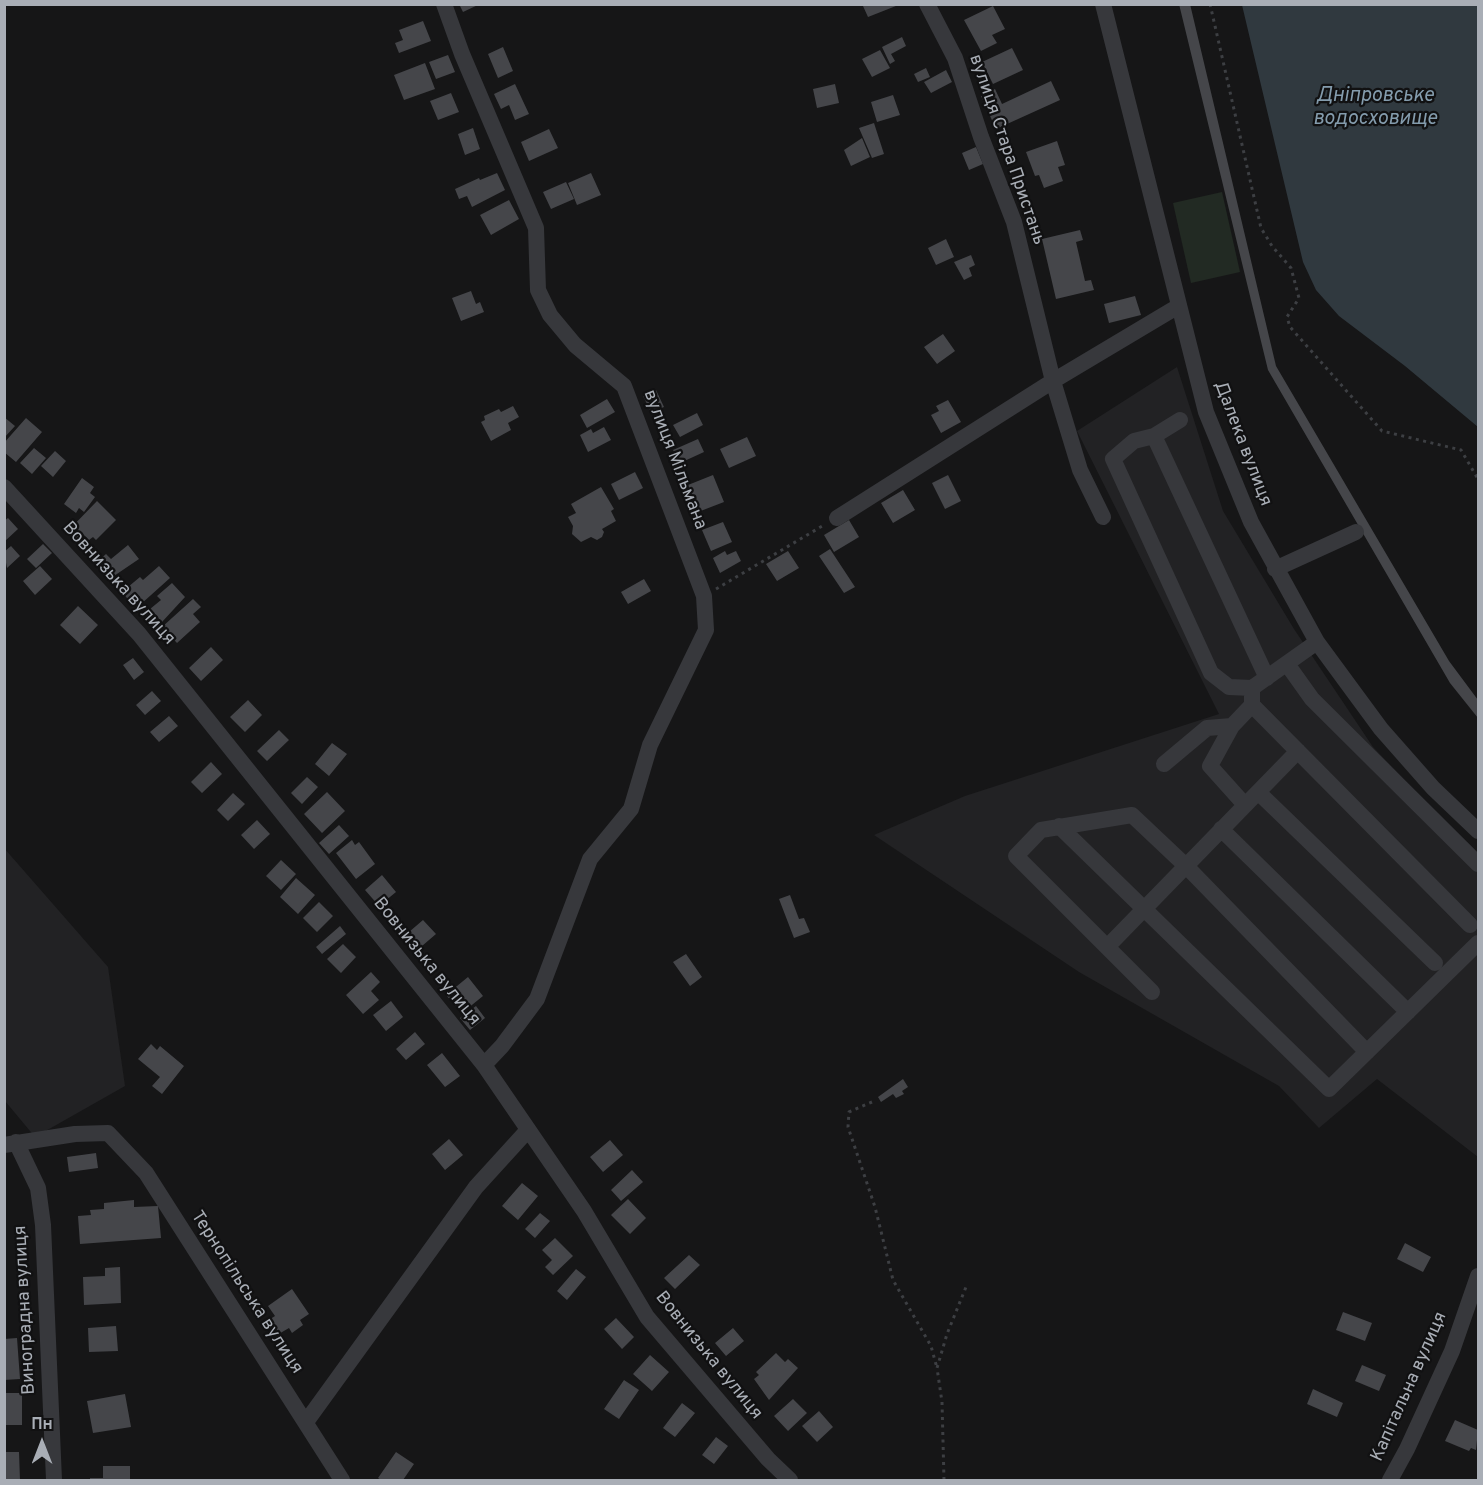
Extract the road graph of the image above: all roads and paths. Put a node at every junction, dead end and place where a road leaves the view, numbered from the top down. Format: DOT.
graph roads {
  1 [pos="444,4"];
  2 [pos="927,4"];
  3 [pos="1103,4"];
  4 [pos="1210,4"];
  5 [pos="1177,307"];
  6 [pos="1053,381"];
  7 [pos="1180,420"];
  8 [pos="1154,436"];
  9 [pos="1479,479"];
  10 [pos="4,487"];
  11 [pos="1103,517"];
  12 [pos="837,518"];
  13 [pos="1356,532"];
  14 [pos="1275,569"];
  15 [pos="704,596"];
  16 [pos="1317,642"];
  17 [pos="1287,664"];
  18 [pos="1267,678"];
  19 [pos="1252,696"];
  20 [pos="1232,726"];
  21 [pos="1298,751"];
  22 [pos="1164,764"];
  23 [pos="1258,792"];
  24 [pos="1245,805"];
  25 [pos="1059,826"];
  26 [pos="1221,830"];
  27 [pos="1479,831"];
  28 [pos="1186,866"];
  29 [pos="1477,872"];
  30 [pos="1144,909"];
  31 [pos="1470,925"];
  32 [pos="1479,943"];
  33 [pos="1108,946"];
  34 [pos="1435,963"];
  35 [pos="1152,992"];
  36 [pos="1408,1012"];
  37 [pos="1367,1052"];
  38 [pos="484,1065"];
  39 [pos="872,1102"];
  40 [pos="527,1131"];
  41 [pos="10,1144"];
  42 [pos="1479,1276"];
  43 [pos="966,1287"];
  44 [pos="938,1368"];
  45 [pos="306,1422"];
  46 [pos="54,1480"];
  47 [pos="342,1480"];
  48 [pos="790,1480"];
  49 [pos="944,1480"];
  50 [pos="1390,1480"];
  1 -- 15 [label="street, вулиця Мільмана"];
  2 -- 6 [label="street, вулиця Стара Пристань"];
  3 -- 5 [label="street, Далека вулиця"];
  4 -- 9 [label="path"];
  5 -- 6 [label="street"];
  5 -- 14 [label="street, Далека вулиця"];
  6 -- 11 [label="street, вулиця Стара Пристань"];
  6 -- 12 [label="street"];
  7 -- 8 [label="street"];
  8 -- 18 [label="street"];
  8 -- 19 [label="street"];
  10 -- 38 [label="street, Вовнизька вулиця"];
  12 -- 15 [label="path"];
  13 -- 14 [label="street"];
  14 -- 16 [label="street, Далека вулиця"];
  15 -- 38 [label="street, вулиця Мільмана"];
  16 -- 17 [label="street"];
  16 -- 27 [label="street, Далека вулиця"];
  17 -- 18 [label="street"];
  17 -- 29 [label="street"];
  18 -- 19 [label="street"];
  19 -- 20 [label="street"];
  19 -- 21 [label="street"];
  20 -- 22 [label="street"];
  20 -- 24 [label="street"];
  21 -- 23 [label="street"];
  21 -- 31 [label="street"];
  23 -- 24 [label="street"];
  23 -- 34 [label="street"];
  24 -- 26 [label="street"];
  25 -- 28 [label="street"];
  25 -- 30 [label="street"];
  25 -- 33 [label="street"];
  26 -- 28 [label="street"];
  26 -- 36 [label="street"];
  28 -- 30 [label="street"];
  28 -- 37 [label="street"];
  30 -- 33 [label="street"];
  30 -- 37 [label="street"];
  32 -- 36 [label="street"];
  33 -- 35 [label="street"];
  36 -- 37 [label="street"];
  38 -- 40 [label="street, Вовнизька вулиця"];
  39 -- 44 [label="path"];
  40 -- 45 [label="street"];
  40 -- 48 [label="street, Вовнизька вулиця"];
  41 -- 45 [label="street, Тернопільська вулиця"];
  41 -- 46 [label="street, Виноградна вулиця"];
  42 -- 50 [label="street, Капітальна вулиця"];
  43 -- 44 [label="path"];
  44 -- 49 [label="path"];
  45 -- 47 [label="street, Тернопільська вулиця"];
}
